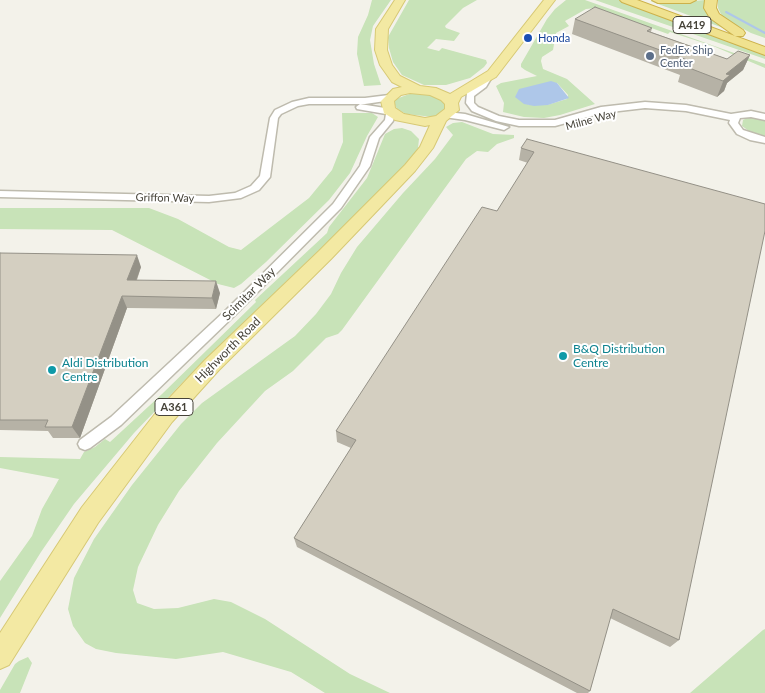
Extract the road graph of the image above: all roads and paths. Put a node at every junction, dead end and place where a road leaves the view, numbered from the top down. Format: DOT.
graph roads {
  1 [pos="400,0"];
  2 [pos="550,0"];
  3 [pos="626,0"];
  4 [pos="641,0"];
  5 [pos="658,0"];
  6 [pos="690,0"];
  7 [pos="711,0"];
  8 [pos="765,45"];
  9 [pos="765,51"];
  10 [pos="488,77"];
  11 [pos="473,86"];
  12 [pos="432,92"];
  13 [pos="339,101"];
  14 [pos="392,103"];
  15 [pos="448,110"];
  16 [pos="765,117"];
  17 [pos="496,118"];
  18 [pos="410,119"];
  19 [pos="736,122"];
  20 [pos="430,139"];
  21 [pos="765,140"];
  22 [pos="0,194"];
  23 [pos="85,444"];
  24 [pos="0,656"];
  1 -- 14 [label="main road"];
  2 -- 10 [label="main road, Highworth Road / A361"];
  3 -- 9 [label="highway, A419"];
  4 -- 8 [label="highway, A419"];
  5 -- 6 [label="highway, A419"];
  7 -- 8 [label="highway, A419"];
  10 -- 11 [label="main road, Highworth Road / A361"];
  10 -- 17 [label="street, Milne Way"];
  11 -- 12 [label="main road, Highworth Road / A361"];
  11 -- 15 [label="main road, Highworth Road / A361"];
  12 -- 14 [label="main road"];
  12 -- 15 [label="main road"];
  13 -- 14 [label="street, Griffon Way"];
  13 -- 14 [label="street, Griffon Way"];
  13 -- 22 [label="street, Griffon Way"];
  14 -- 18 [label="main road"];
  14 -- 23 [label="street, Scimitar Way"];
  15 -- 17 [label="street, Milne Way"];
  15 -- 18 [label="main road"];
  15 -- 19 [label="street, Milne Way"];
  15 -- 20 [label="main road, Highworth Road / A361"];
  16 -- 19 [label="street"];
  17 -- 19 [label="street, Milne Way"];
  18 -- 20 [label="main road"];
  19 -- 21 [label="street"];
  20 -- 24 [label="main road, Highworth Road / A361"];
}
